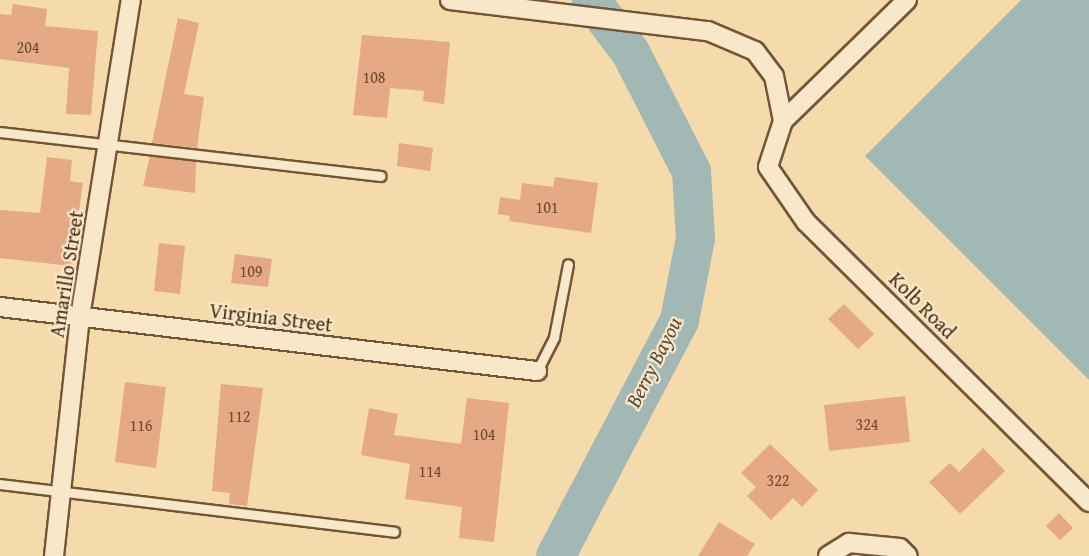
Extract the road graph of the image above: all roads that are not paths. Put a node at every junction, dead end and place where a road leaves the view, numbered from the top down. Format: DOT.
graph roads {
  1 [pos="131,0"];
  2 [pos="450,0"];
  3 [pos="907,0"];
  4 [pos="783,121"];
  5 [pos="0,132"];
  6 [pos="110,145"];
  7 [pos="380,176"];
  8 [pos="568,264"];
  9 [pos="0,307"];
  10 [pos="80,317"];
  11 [pos="537,371"];
  12 [pos="0,484"];
  13 [pos="61,492"];
  14 [pos="1089,502"];
  15 [pos="394,532"];
  16 [pos="54,556"];
  17 [pos="828,556"];
  18 [pos="908,556"];
  1 -- 6 [label="street, Amarillo Street"];
  2 -- 4 [label="street"];
  3 -- 4 [label="street"];
  4 -- 14 [label="street, Kolb Road"];
  5 -- 6 [label="lane"];
  6 -- 7 [label="lane"];
  6 -- 10 [label="street, Amarillo Street"];
  8 -- 11 [label="lane"];
  9 -- 10 [label="street, Virginia Street"];
  10 -- 11 [label="street, Virginia Street"];
  10 -- 13 [label="street, Amarillo Street"];
  12 -- 13 [label="lane"];
  13 -- 15 [label="lane"];
  13 -- 16 [label="street, Amarillo Street"];
  17 -- 18 [label="street"];
}
